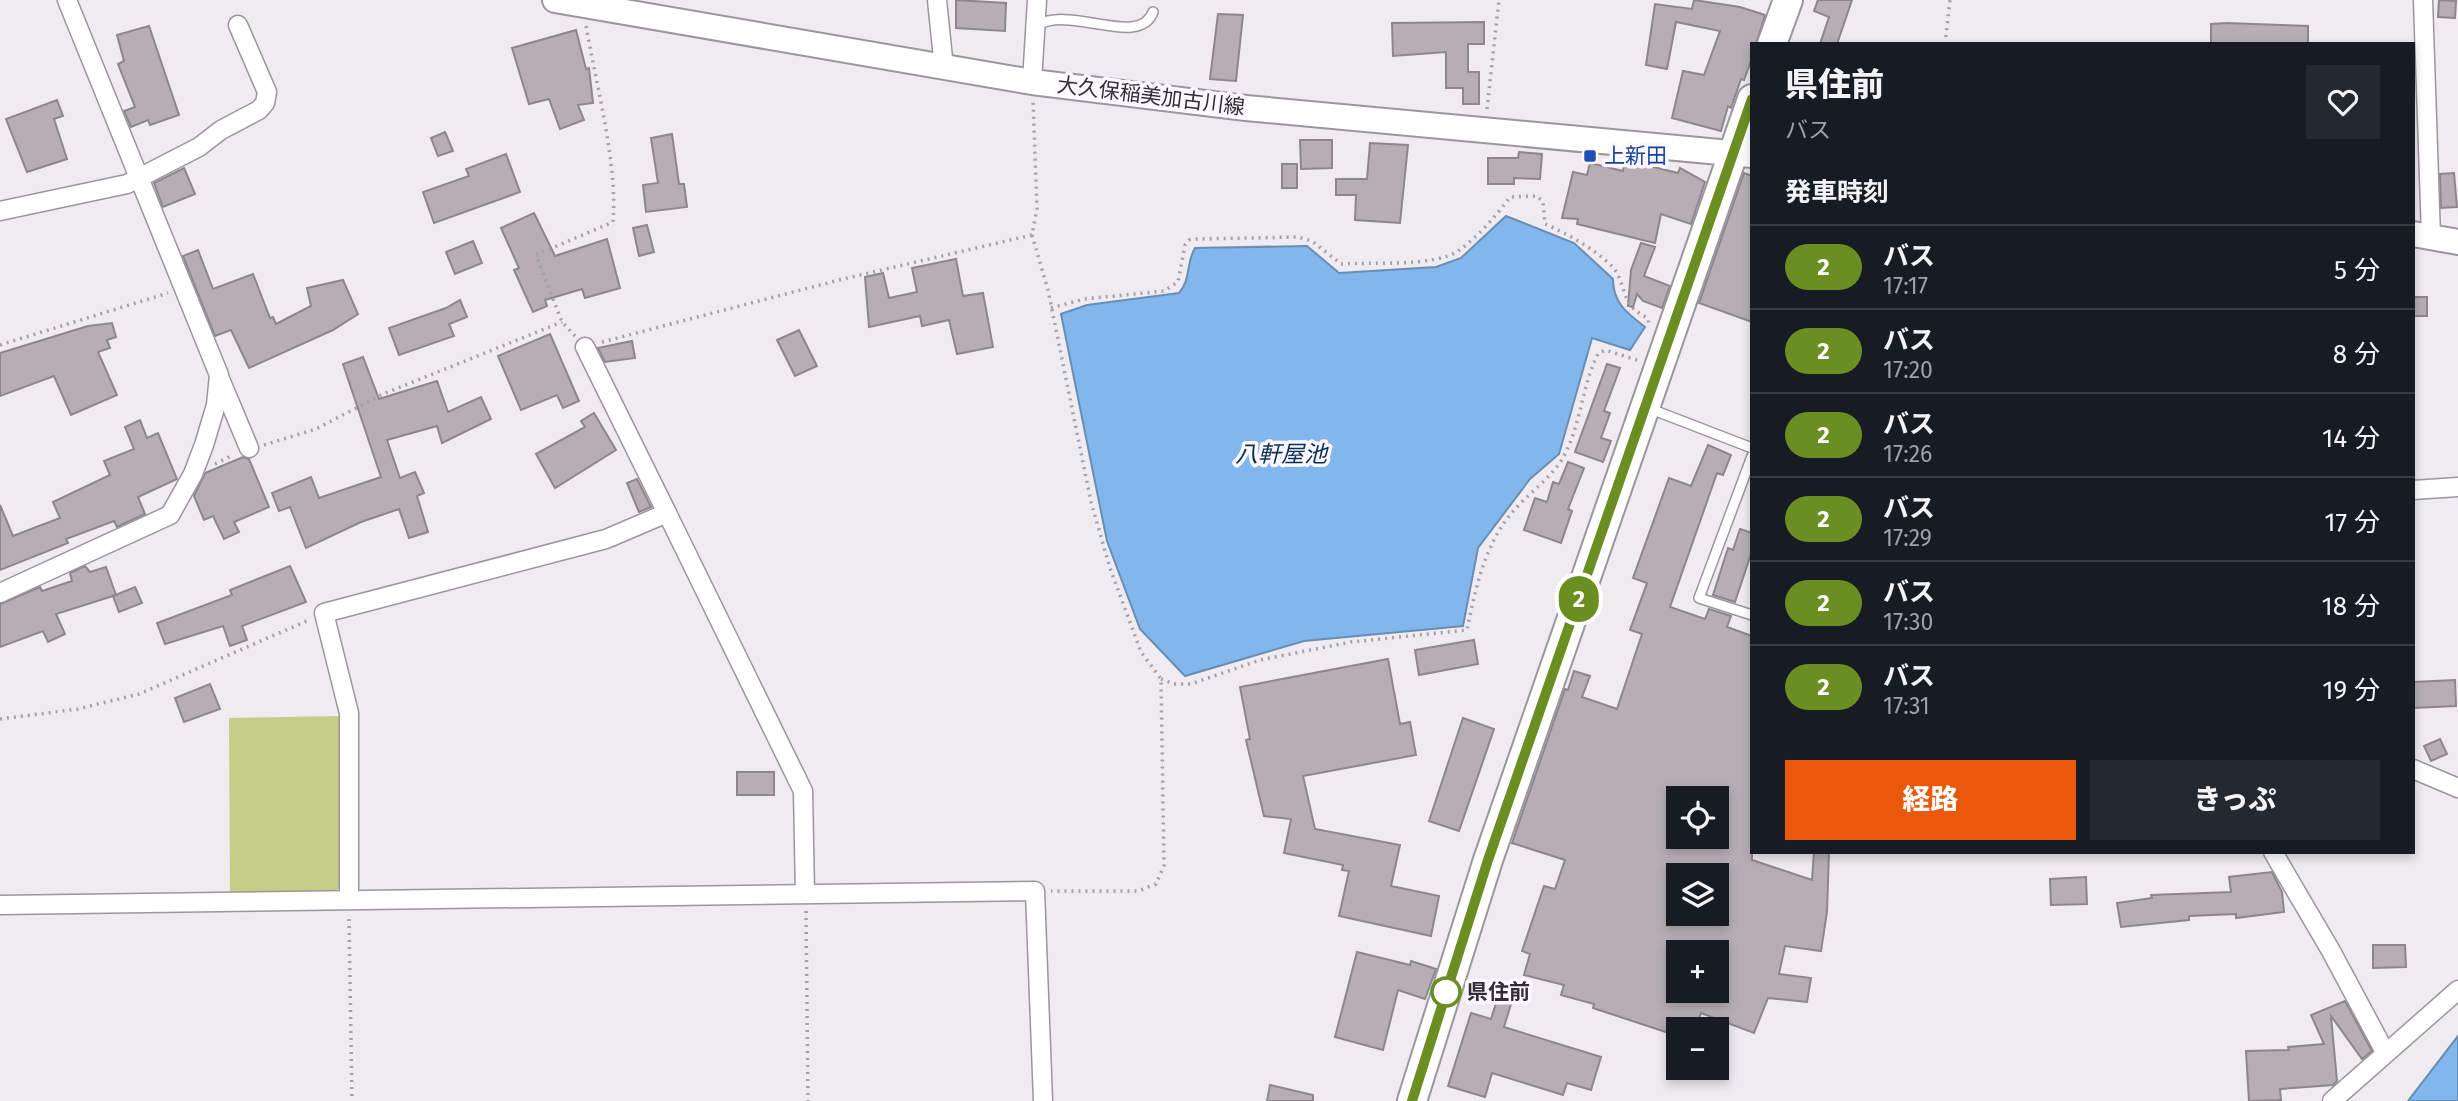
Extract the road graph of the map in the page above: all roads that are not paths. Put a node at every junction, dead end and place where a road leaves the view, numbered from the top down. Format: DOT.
graph roads {
  1 [pos="67,0"];
  2 [pos="555,0"];
  3 [pos="937,0"];
  4 [pos="1037,0"];
  5 [pos="1787,0"];
  6 [pos="2423,0"];
  7 [pos="582,3"];
  8 [pos="1153,12"];
  9 [pos="238,25"];
  10 [pos="1036,26"];
  11 [pos="1773,42"];
  12 [pos="944,68"];
  13 [pos="1032,82"];
  14 [pos="1750,110"];
  15 [pos="1742,154"];
  16 [pos="139,176"];
  17 [pos="0,211"];
  18 [pos="2422,236"];
  19 [pos="2458,242"];
  20 [pos="585,347"];
  21 [pos="219,376"];
  22 [pos="1646,407"];
  23 [pos="1750,447"];
  24 [pos="249,448"];
  25 [pos="1750,461"];
  26 [pos="2458,487"];
  27 [pos="2415,490"];
  28 [pos="667,513"];
  29 [pos="0,593"];
  30 [pos="1750,614"];
  31 [pos="2415,770"];
  32 [pos="2458,788"];
  33 [pos="2274,854"];
  34 [pos="805,894"];
  35 [pos="349,899"];
  36 [pos="0,905"];
  37 [pos="2458,989"];
  38 [pos="2385,1052"];
  39 [pos="1043,1101"];
  40 [pos="1412,1101"];
  41 [pos="2332,1101"];
  1 -- 16 [label="street"];
  2 -- 7 [label="main road, 大久保稲美加古川線"];
  3 -- 12 [label="street"];
  4 -- 10 [label="street"];
  5 -- 11 [label="main road"];
  6 -- 18 [label="street"];
  7 -- 12 [label="main road, 大久保稲美加古川線"];
  8 -- 10 [label="lane"];
  9 -- 16 [label="street"];
  10 -- 13 [label="street"];
  12 -- 13 [label="main road, 大久保稲美加古川線"];
  13 -- 15 [label="main road, 大久保稲美加古川線"];
  14 -- 15 [label="main road"];
  15 -- 22 [label="main road"];
  16 -- 17 [label="street"];
  16 -- 21 [label="street"];
  18 -- 19 [label="main road"];
  20 -- 28 [label="street"];
  21 -- 24 [label="street"];
  21 -- 29 [label="street"];
  22 -- 23 [label="lane"];
  22 -- 40 [label="main road"];
  25 -- 30 [label="lane"];
  26 -- 27 [label="street"];
  28 -- 34 [label="street"];
  28 -- 35 [label="street"];
  31 -- 32 [label="street"];
  33 -- 38 [label="street"];
  34 -- 35 [label="street"];
  34 -- 39 [label="street"];
  35 -- 36 [label="street"];
  37 -- 38 [label="street"];
  38 -- 41 [label="street"];
}
